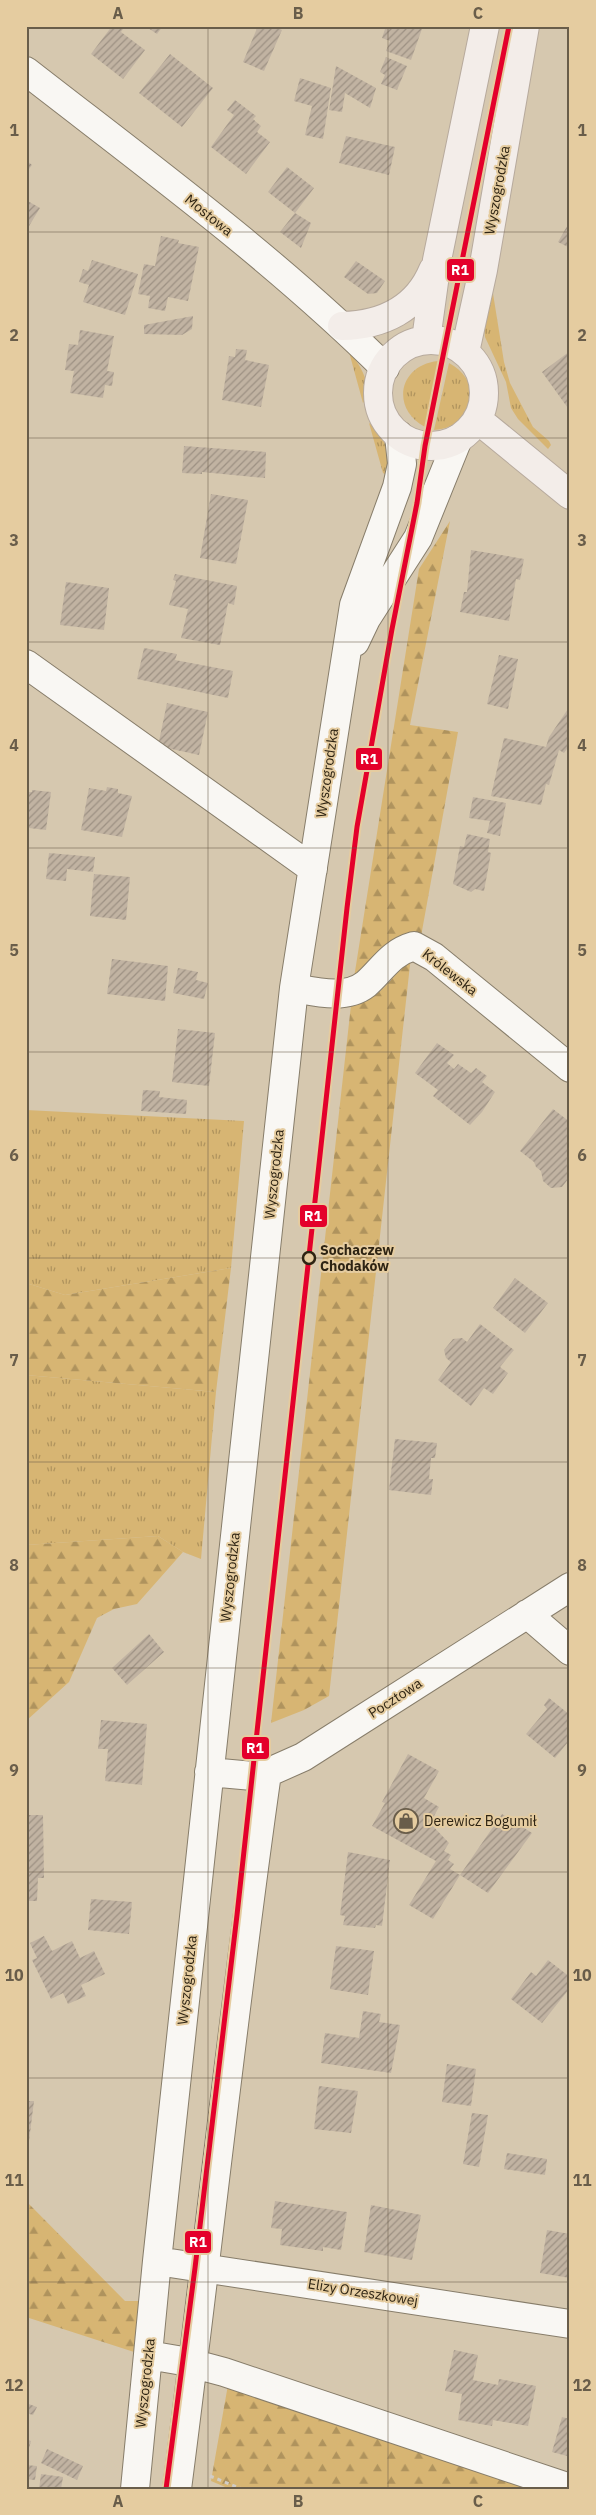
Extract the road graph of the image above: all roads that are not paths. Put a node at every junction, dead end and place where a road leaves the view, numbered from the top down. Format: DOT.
graph roads {
  1 [pos="485,26"];
  2 [pos="524,26"];
  3 [pos="26,71"];
  4 [pos="437,260"];
  5 [pos="342,326"];
  6 [pos="426,340"];
  7 [pos="465,352"];
  8 [pos="385,368"];
  9 [pos="477,419"];
  10 [pos="399,435"];
  11 [pos="458,439"];
  12 [pos="570,495"];
  13 [pos="26,664"];
  14 [pos="342,668"];
  15 [pos="313,868"];
  16 [pos="294,988"];
  17 [pos="570,1068"];
  18 [pos="570,1587"];
  19 [pos="527,1614"];
  20 [pos="570,1651"];
  21 [pos="209,1772"];
  22 [pos="267,1773"];
  23 [pos="157,2261"];
  24 [pos="205,2270"];
  25 [pos="570,2324"];
  26 [pos="148,2355"];
  27 [pos="193,2364"];
  28 [pos="570,2488"];
  29 [pos="135,2489"];
  30 [pos="177,2489"];
  1 -- 4 [label="main road"];
  2 -- 7 [label="main road, Wyszogrodzka"];
  3 -- 5 [label="street, Mostowa"];
  4 -- 5 [label="main road"];
  4 -- 6 [label="main road"];
  5 -- 8 [label="street, Mostowa"];
  6 -- 7 [label="main road"];
  6 -- 8 [label="main road"];
  7 -- 9 [label="main road"];
  8 -- 10 [label="main road"];
  9 -- 11 [label="main road"];
  9 -- 12 [label="main road"];
  10 -- 11 [label="main road"];
  10 -- 14 [label="street, Wyszogrodzka"];
  11 -- 14 [label="street, Wyszogrodzka"];
  13 -- 15 [label="street"];
  14 -- 15 [label="street, Wyszogrodzka"];
  15 -- 16 [label="street, Wyszogrodzka"];
  16 -- 17 [label="street, Królewska"];
  16 -- 21 [label="street, Wyszogrodzka"];
  18 -- 19 [label="street, Pocztowa"];
  19 -- 20 [label="street"];
  19 -- 22 [label="street, Pocztowa"];
  21 -- 22 [label="street, Pocztowa"];
  21 -- 23 [label="street, Wyszogrodzka"];
  22 -- 24 [label="street"];
  23 -- 24 [label="street, Elizy Orzeszkowej"];
  23 -- 26 [label="street, Wyszogrodzka"];
  24 -- 25 [label="street, Elizy Orzeszkowej"];
  24 -- 27 [label="street"];
  26 -- 27 [label="street"];
  26 -- 29 [label="street, Wyszogrodzka"];
  27 -- 28 [label="street"];
  27 -- 30 [label="street"];
}
